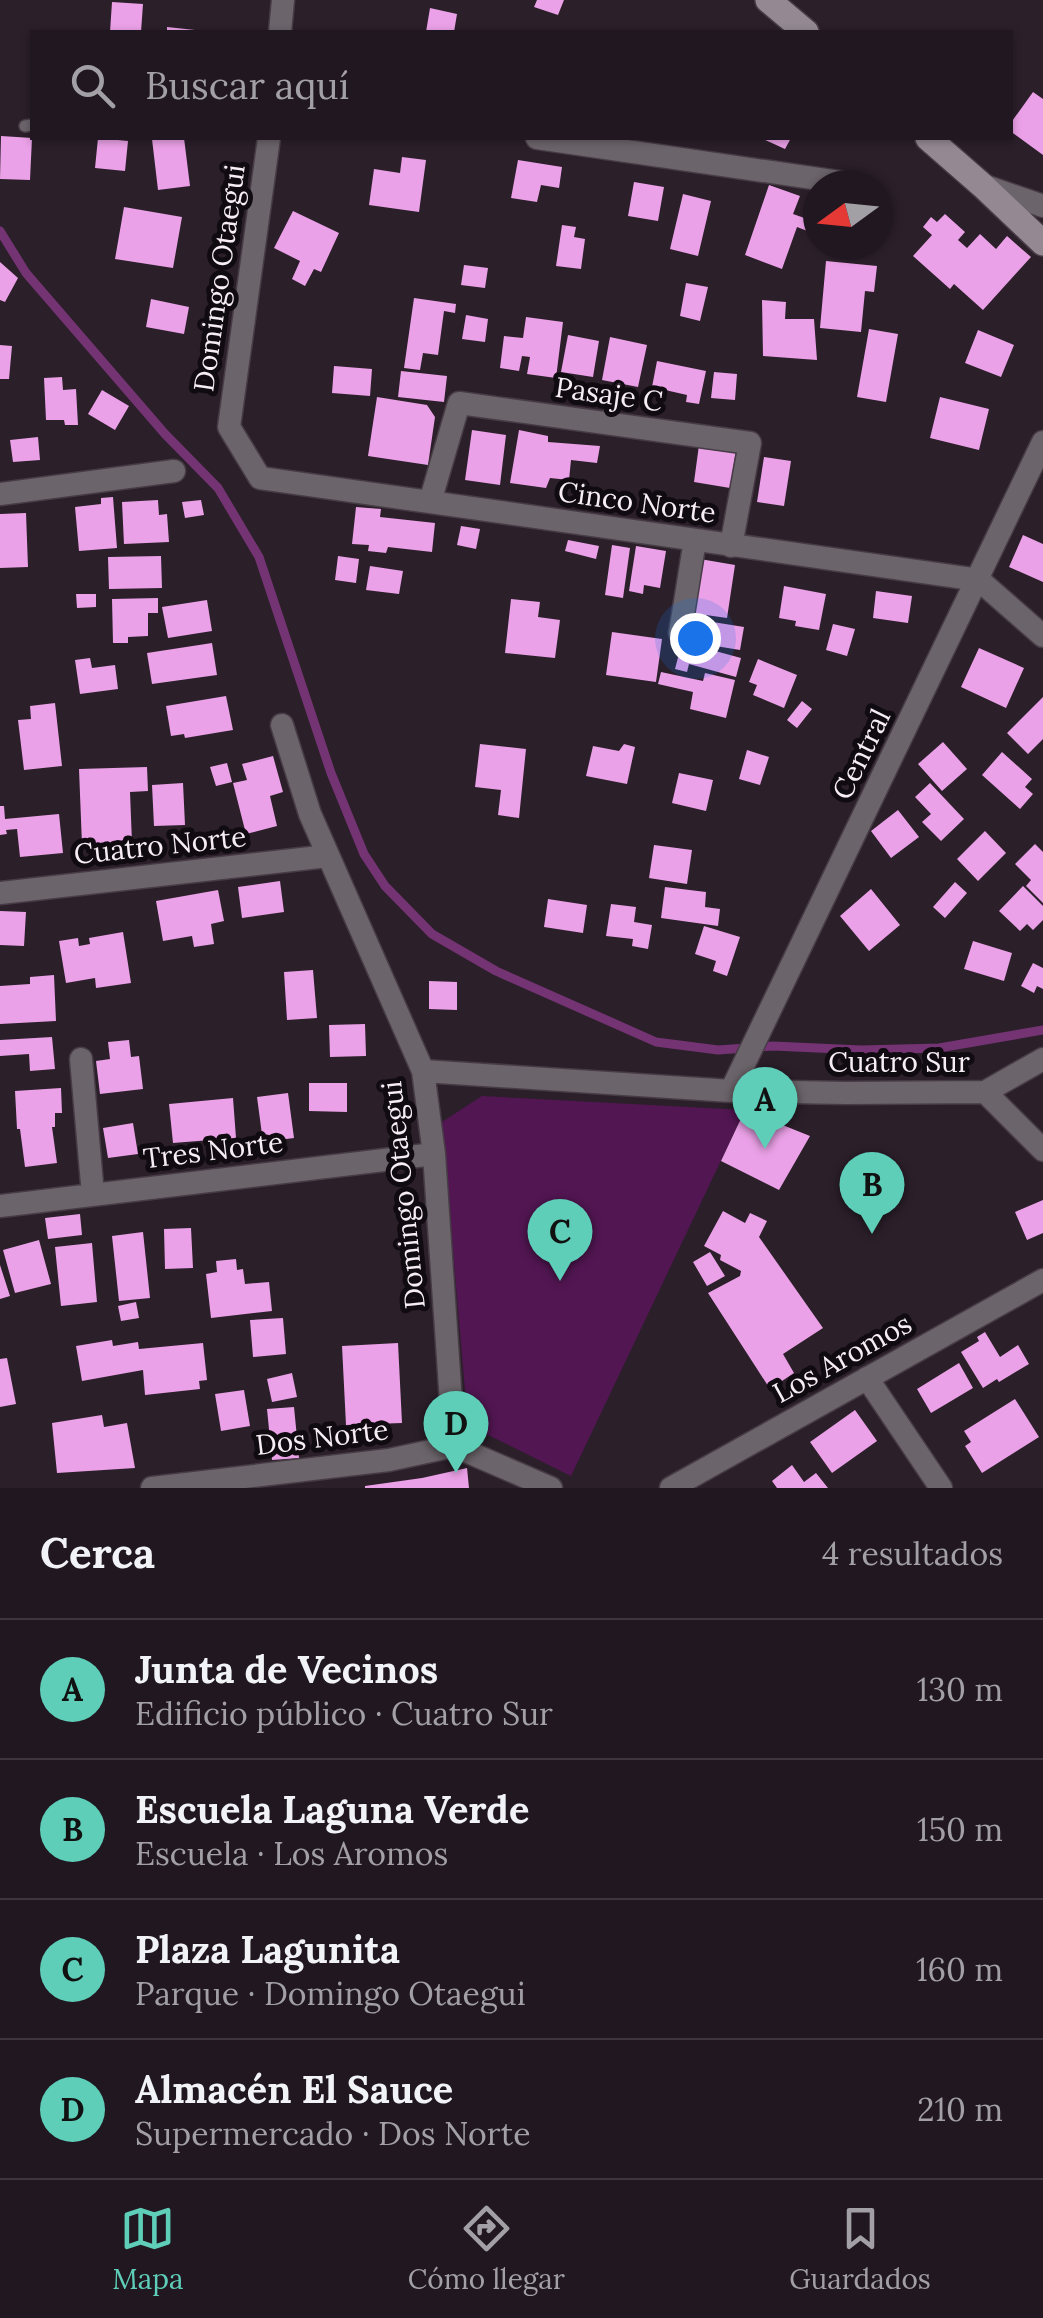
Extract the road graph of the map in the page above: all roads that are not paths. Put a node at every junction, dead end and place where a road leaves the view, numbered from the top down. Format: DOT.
graph roads {
  1 [pos="283,0"];
  2 [pos="768,0"];
  3 [pos="280,30"];
  4 [pos="804,30"];
  5 [pos="268,140"];
  6 [pos="551,140"];
  7 [pos="930,140"];
  8 [pos="803,177"];
  9 [pos="983,186"];
  10 [pos="1043,206"];
  11 [pos="1043,243"];
  12 [pos="230,427"];
  13 [pos="1043,442"];
  14 [pos="174,471"];
  15 [pos="0,494"];
  16 [pos="430,502"];
  17 [pos="695,540"];
  18 [pos="731,546"];
  19 [pos="979,580"];
  20 [pos="680,632"];
  21 [pos="1043,636"];
  22 [pos="282,725"];
  23 [pos="328,856"];
  24 [pos="0,893"];
  25 [pos="81,1059"];
  26 [pos="1043,1059"];
  27 [pos="424,1071"];
  28 [pos="732,1090"];
  29 [pos="985,1092"];
  30 [pos="1043,1150"];
  31 [pos="434,1154"];
  32 [pos="93,1195"];
  33 [pos="0,1206"];
  34 [pos="1043,1280"];
  35 [pos="868,1378"];
  36 [pos="454,1446"];
  37 [pos="545,1487"];
  38 [pos="152,1488"];
  39 [pos="671,1488"];
  40 [pos="941,1488"];
  1 -- 3 [label="street"];
  2 -- 4 [label="main road"];
  5 -- 12 [label="street, Domingo Otaegui"];
  6 -- 8 [label="street"];
  7 -- 9 [label="main road"];
  9 -- 10 [label="street"];
  9 -- 11 [label="main road"];
  12 -- 16 [label="street, Cinco Norte"];
  13 -- 19 [label="street, Central"];
  14 -- 15 [label="street"];
  16 -- 17 [label="street, Cinco Norte"];
  16 -- 18 [label="street, Pasaje C"];
  17 -- 18 [label="street, Cinco Norte"];
  17 -- 20 [label="street"];
  18 -- 19 [label="street, Cinco Norte"];
  19 -- 21 [label="street"];
  19 -- 28 [label="street, Central"];
  22 -- 23 [label="street, Domingo Otaegui"];
  23 -- 24 [label="street, Cuatro Norte"];
  23 -- 27 [label="street, Domingo Otaegui"];
  25 -- 32 [label="street"];
  26 -- 29 [label="street"];
  27 -- 28 [label="street"];
  27 -- 31 [label="street, Domingo Otaegui"];
  28 -- 29 [label="street, Cuatro Sur"];
  29 -- 30 [label="street, Cuatro Sur"];
  31 -- 32 [label="street, Tres Norte"];
  31 -- 36 [label="street, Domingo Otaegui"];
  32 -- 33 [label="street, Tres Norte"];
  34 -- 35 [label="street, Los Aromos"];
  35 -- 39 [label="street, Los Aromos"];
  35 -- 40 [label="street"];
  36 -- 37 [label="street"];
  36 -- 38 [label="street, Dos Norte"];
}
